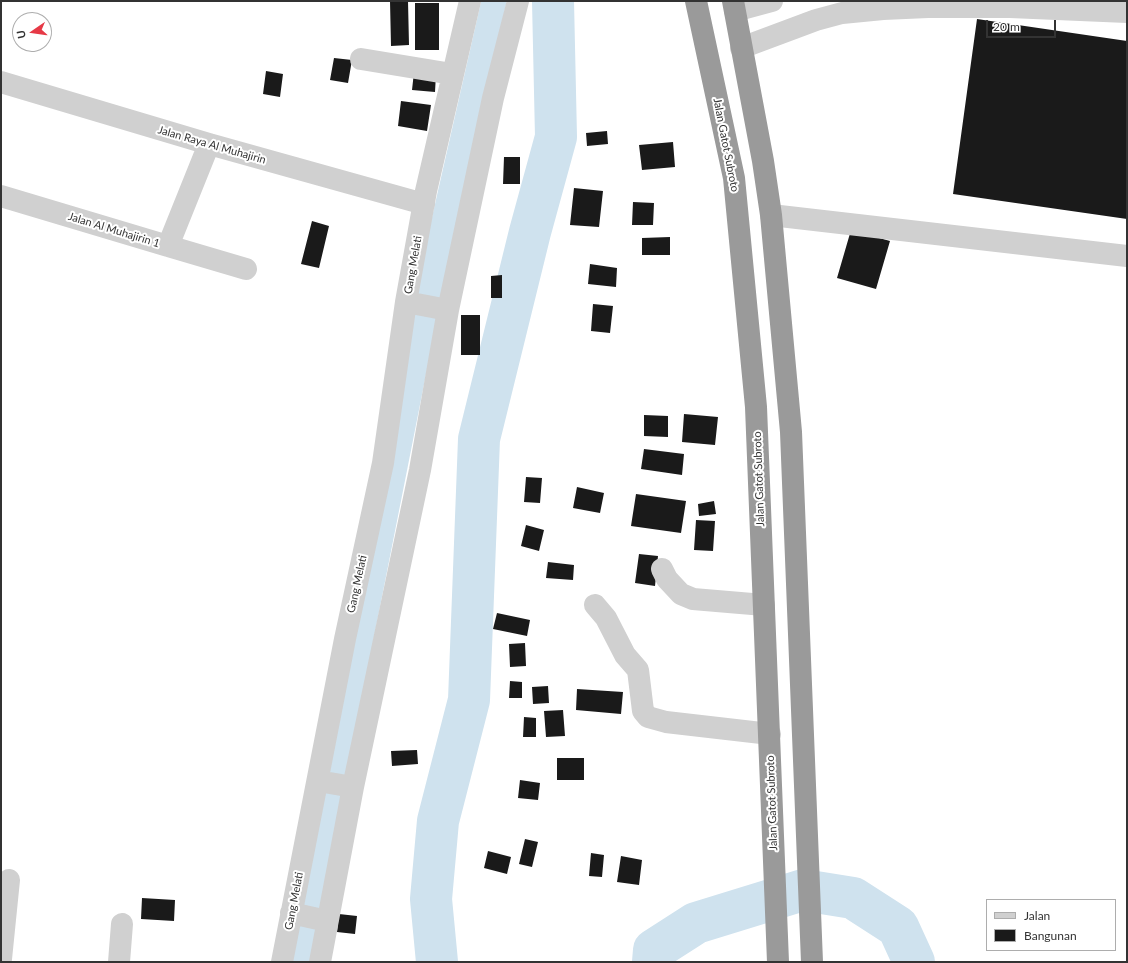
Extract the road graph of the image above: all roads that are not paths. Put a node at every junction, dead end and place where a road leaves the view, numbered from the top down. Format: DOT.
graph roads {
  1 [pos="469,1"];
  2 [pos="518,1"];
  3 [pos="696,1"];
  4 [pos="772,1"];
  5 [pos="734,6"];
  6 [pos="1127,12"];
  7 [pos="741,48"];
  8 [pos="362,59"];
  9 [pos="452,74"];
  10 [pos="1,82"];
  11 [pos="209,144"];
  12 [pos="1,196"];
  13 [pos="424,204"];
  14 [pos="771,215"];
  15 [pos="168,246"];
  16 [pos="1127,256"];
  17 [pos="246,269"];
  18 [pos="412,303"];
  19 [pos="446,309"];
  20 [pos="662,569"];
  21 [pos="595,605"];
  22 [pos="764,605"];
  23 [pos="770,734"];
  24 [pos="337,784"];
  25 [pos="9,880"];
  26 [pos="294,913"];
  27 [pos="323,920"];
  28 [pos="122,924"];
  29 [pos="1,958"];
  30 [pos="119,962"];
  31 [pos="282,962"];
  32 [pos="320,962"];
  33 [pos="778,962"];
  34 [pos="812,962"];
  1 -- 9 [label="street, Gang Melati"];
  2 -- 19 [label="street"];
  3 -- 22 [label="highway, Jalan Gatot Subroto"];
  4 -- 5 [label="street"];
  5 -- 7 [label="highway"];
  6 -- 7 [label="street"];
  7 -- 14 [label="highway"];
  8 -- 9 [label="street"];
  9 -- 13 [label="street, Gang Melati"];
  10 -- 11 [label="street, Jalan Raya Al Muhajirin"];
  11 -- 13 [label="street, Jalan Raya Al Muhajirin"];
  11 -- 15 [label="street, Jalan Al Muhajirin 1"];
  12 -- 15 [label="street, Jalan Al Muhajirin 1"];
  13 -- 18 [label="street, Gang Melati"];
  14 -- 16 [label="street"];
  14 -- 34 [label="highway"];
  15 -- 17 [label="street"];
  18 -- 19 [label="street"];
  18 -- 24 [label="street, Gang Melati"];
  19 -- 24 [label="street"];
  20 -- 22 [label="street"];
  21 -- 23 [label="street"];
  22 -- 23 [label="highway, Jalan Gatot Subroto"];
  23 -- 33 [label="highway, Jalan Gatot Subroto"];
  24 -- 26 [label="street, Gang Melati"];
  24 -- 27 [label="street"];
  25 -- 29 [label="street"];
  26 -- 27 [label="street"];
  26 -- 31 [label="street, Gang Melati"];
  27 -- 32 [label="street"];
  28 -- 30 [label="street"];
}
